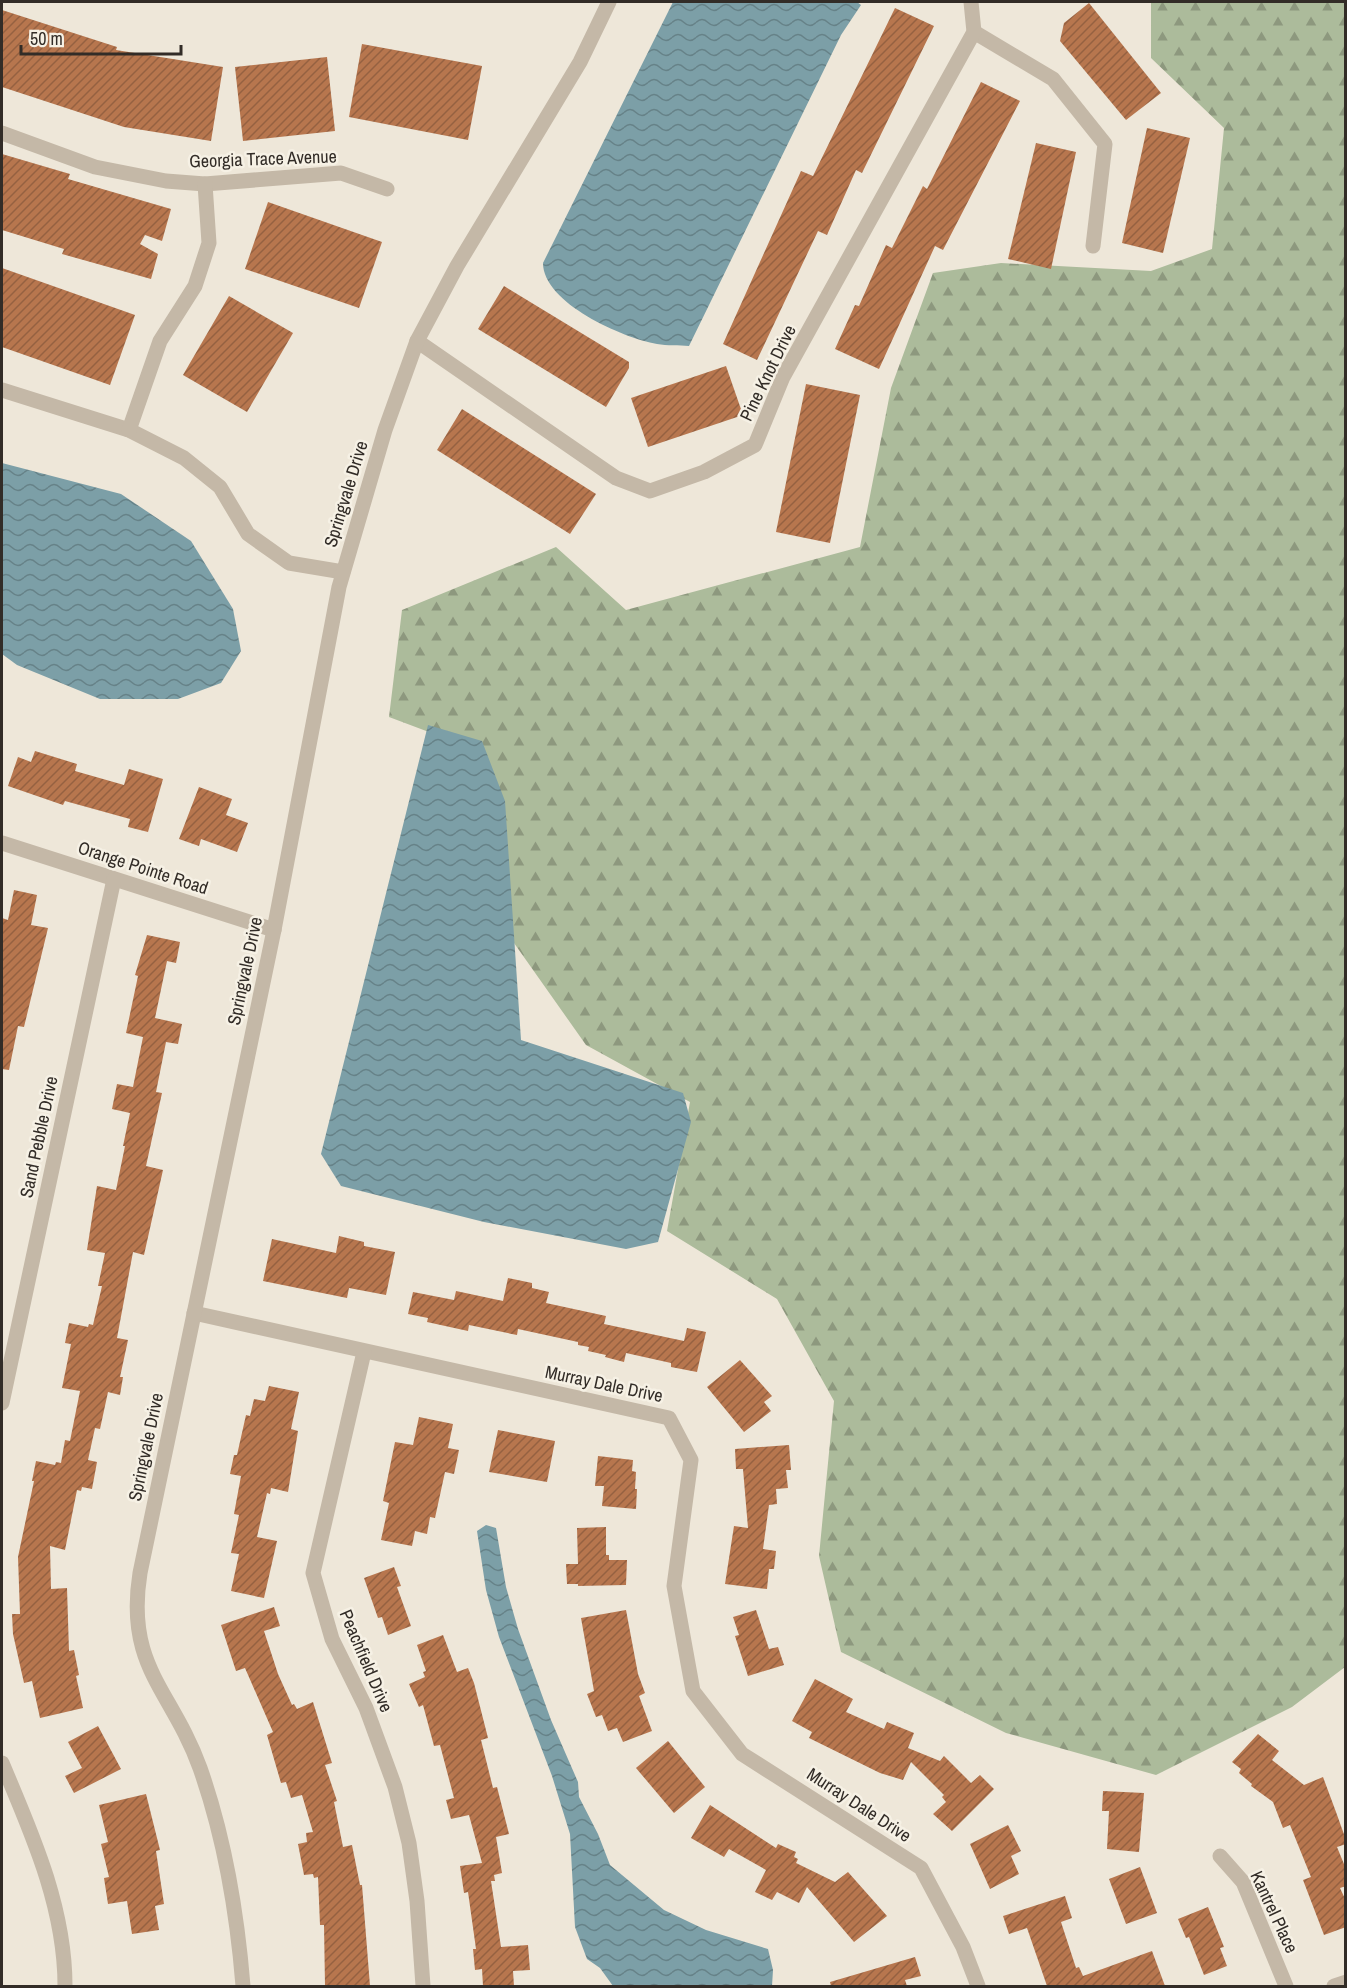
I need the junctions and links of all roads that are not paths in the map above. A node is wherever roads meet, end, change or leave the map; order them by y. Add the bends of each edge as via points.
1 (609, 2) edge
2 (971, 2) edge
3 (974, 32) junction
4 (2, 134) edge
5 (205, 184) junction
6 (387, 189) dead end
7 (1092, 246) dead end
8 (417, 340) junction
9 (2, 390) edge
10 (129, 430) junction
11 (343, 572) junction
12 (2, 843) edge
13 (114, 879) junction
14 (274, 930) junction
15 (194, 1313) junction
16 (363, 1352) junction
17 (2, 1403) edge
18 (2, 1763) edge
19 (1220, 1856) dead end
20 (1346, 1982) edge
21 (64, 1986) edge
22 (243, 1986) edge
23 (423, 1986) edge
24 (978, 1986) edge
25 (1286, 1986) edge
26 (1335, 1986) edge

1 - 8 street, Springvale Drive via 580,62
2 - 3 street
3 - 7 street via 1053,79 1105,144
3 - 8 street, Pine Knot Drive via 783,378 755,445 704,472 650,491 616,477
4 - 5 street, Georgia Trace Avenue via 95,167
5 - 6 street, Georgia Trace Avenue via 341,173
5 - 10 street via 209,243 195,286 160,341
8 - 11 street, Springvale Drive via 385,430
9 - 10 street
10 - 11 street via 184,458 220,487 248,534 289,563
11 - 14 street, Springvale Drive
12 - 13 street, Orange Pointe Road
13 - 14 street, Orange Pointe Road
13 - 17 street, Sand Pebble Drive
14 - 15 street, Springvale Drive
15 - 16 street, Murray Dale Drive
15 - 22 street, Springvale Drive via 140,1573 137,1626 143,1656 199,1767 217,1822 230,1872
16 - 23 street, Peachfield Drive via 313,1573 332,1639 366,1708 395,1787 409,1843
16 - 24 street, Murray Dale Drive via 669,1418 691,1460 674,1586 693,1691 742,1754 921,1868 963,1947
18 - 21 street via 44,1863 65,1962
19 - 25 street, Kantrel Place via 1243,1882
20 - 26 street

